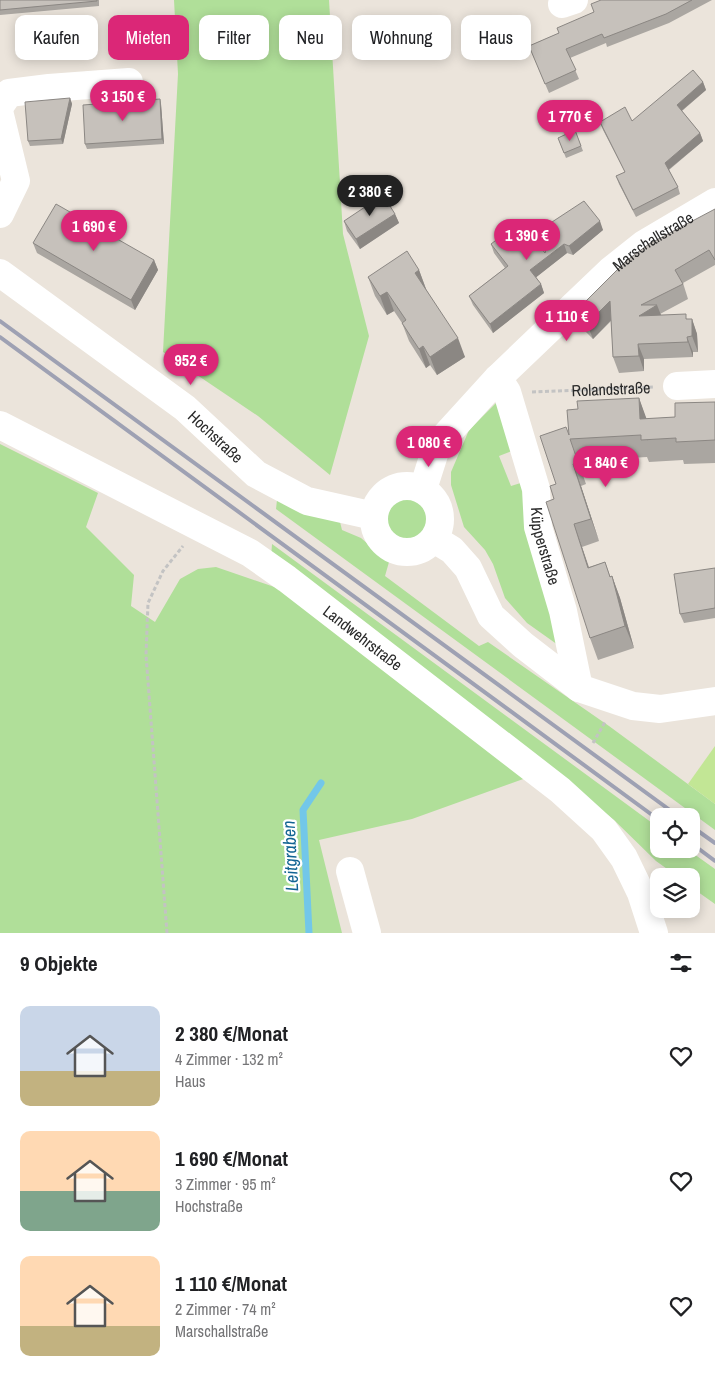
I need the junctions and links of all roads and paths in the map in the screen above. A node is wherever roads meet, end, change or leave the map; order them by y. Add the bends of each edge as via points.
1 (129, 82) dead end
2 (0, 106) edge
3 (0, 115) edge
4 (715, 202) edge
5 (0, 214) edge
6 (0, 273) edge
7 (715, 384) edge
8 (503, 385) junction
9 (676, 386) joint
10 (0, 425) edge
11 (423, 489) junction
12 (374, 516) junction
13 (199, 527) junction
14 (434, 539) junction
15 (579, 688) junction
16 (715, 701) edge
17 (607, 719) dead end
18 (594, 743) dead end
19 (350, 871) dead end
20 (167, 933) edge
21 (367, 933) edge
22 (654, 933) edge

1 - 2 street via 9,94
3 - 5 street via 16,181
4 - 8 street, Marschallstraße via 644,244 610,271
6 - 12 street, Hochstraße via 185,408 256,474 308,501
7 - 9 street
8 - 9 path, Rolandstraße
8 - 11 street, Marschallstraße via 437,445
8 - 15 street, Küpperstraße via 536,489 538,527 563,611
10 - 13 street, Landwehrstraße
11 - 12 street via 397,486 377,503
11 - 14 street via 440,508 441,521
12 - 14 street via 375,529 392,548 404,552 418,550
13 - 20 path via 163,571 148,603 146,655
13 - 22 street, Landwehrstraße via 250,553 287,578 560,790 604,830 624,858 641,893
14 - 15 street via 452,550 468,568 491,616
15 - 16 street via 624,704 660,709
17 - 18 path
19 - 21 street

